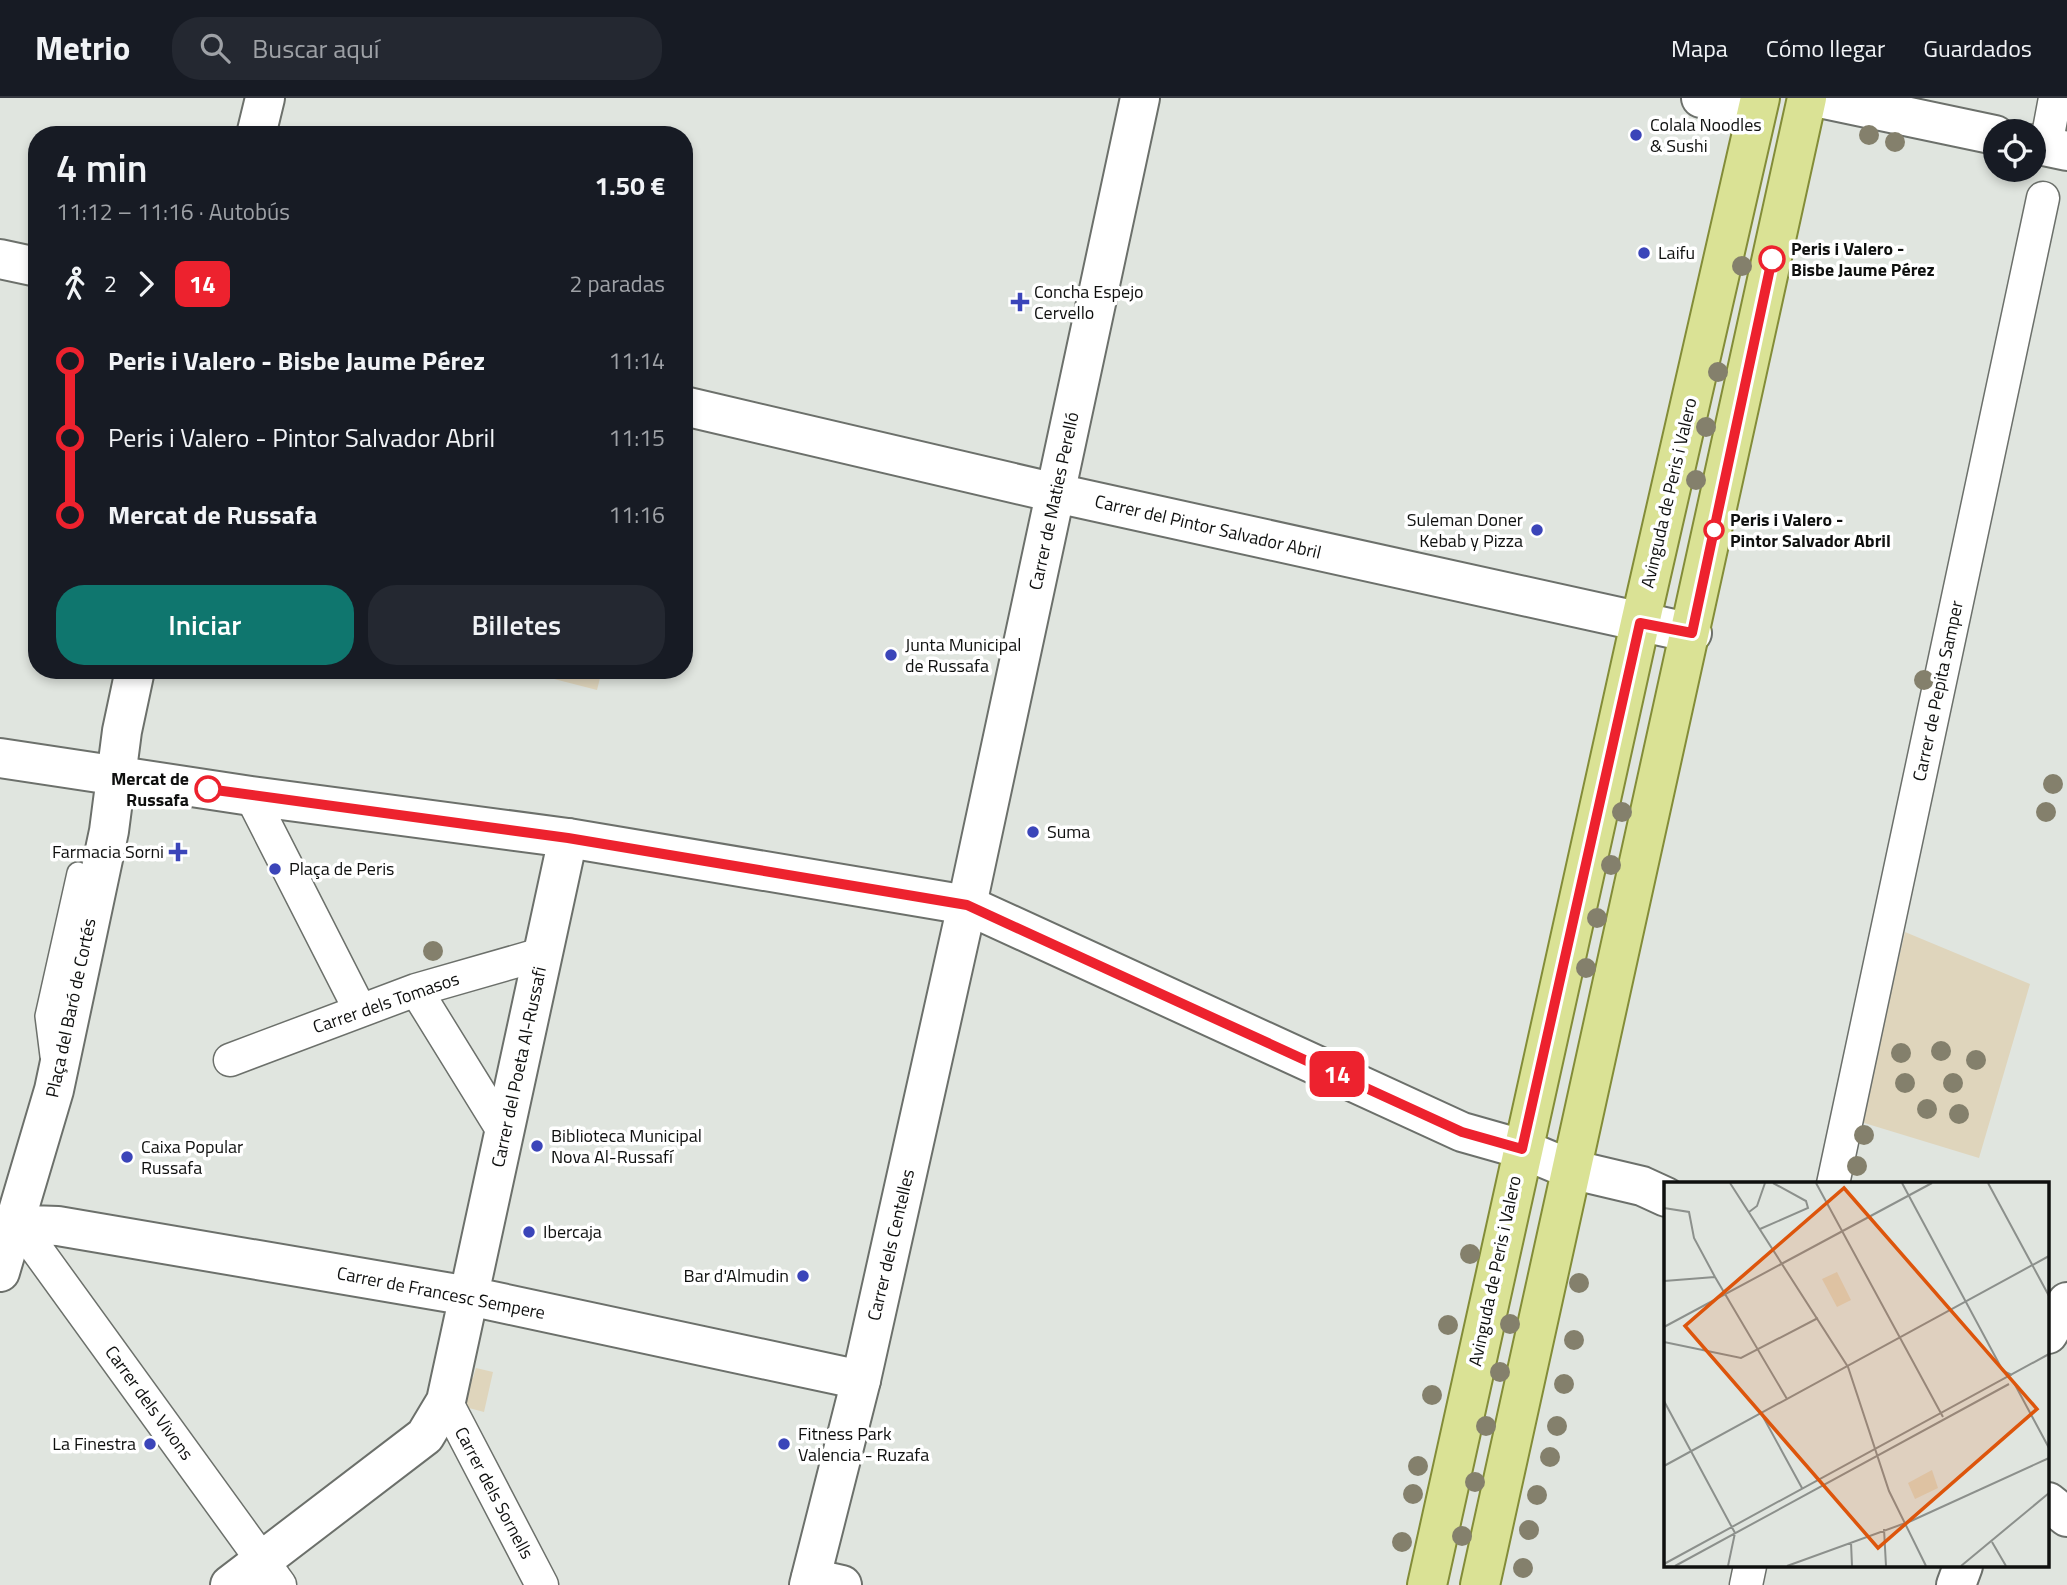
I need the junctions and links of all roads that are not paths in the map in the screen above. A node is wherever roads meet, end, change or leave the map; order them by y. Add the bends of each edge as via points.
1 (265, 98) edge
2 (1140, 98) edge
3 (1702, 98) edge
4 (1738, 98) edge
5 (1760, 98) edge
6 (1807, 98) edge
7 (1819, 98) edge
8 (2055, 98) edge
9 (259, 126) edge
10 (1983, 132) edge
11 (2049, 147) edge
12 (2043, 198) dead end
13 (0, 259) edge
14 (28, 265) edge
15 (693, 408) edge
16 (1056, 493) junction
17 (1640, 623) junction
18 (1692, 633) junction
19 (133, 679) edge
20 (0, 758) edge
21 (115, 774) junction
22 (251, 796) junction
23 (568, 838) junction
24 (78, 873) dead end
25 (967, 905) junction
26 (545, 953) junction
27 (416, 990) junction
28 (360, 1010) junction
29 (230, 1060) dead end
30 (54, 1090) junction
31 (505, 1135) junction
32 (1522, 1149) junction
33 (1570, 1169) junction
34 (1833, 1182) edge
35 (1664, 1196) edge
36 (9, 1223) edge
37 (0, 1272) edge
38 (469, 1296) junction
39 (861, 1380) junction
40 (446, 1401) junction
41 (2050, 1504) edge
42 (2067, 1517) edge
43 (1963, 1568) edge
44 (272, 1572) edge
45 (821, 1583) edge
46 (230, 1585) edge
47 (542, 1585) edge
48 (1427, 1585) edge
49 (1480, 1585) edge
50 (1956, 1585) edge

1 - 9 street
2 - 16 street, Carrer de Maties Perelló
3 - 4 street via 1724,102
5 - 17 main road, Avinguda de Peris i Valero
6 - 18 main road
7 - 10 street
8 - 11 street
12 - 34 street, Carrer de Pepita Samper
13 - 14 street
15 - 16 street, Carrer del Pintor Salvador Abril
16 - 17 street, Carrer del Pintor Salvador Abril
16 - 25 street, Carrer de Maties Perelló
17 - 18 street, Carrer del Pintor Salvador Abril
17 - 32 main road, Avinguda de Peris i Valero
18 - 33 main road
19 - 21 street, Plaça del Baró de Cortés
20 - 21 street
21 - 22 street
21 - 30 street, Plaça del Baró de Cortés via 109,831
22 - 23 street
22 - 28 street
23 - 25 street
23 - 26 street, Carrer del Poeta Al-Russafi
24 - 30 lane via 46,1016
25 - 32 street via 1462,1132
25 - 39 street, Carrer dels Centelles
26 - 27 street, Carrer dels Tomasos
26 - 31 street, Carrer del Poeta Al-Russafi
27 - 28 street, Carrer dels Tomasos
27 - 31 street
28 - 29 street, Carrer dels Tomasos
30 - 36 street, Plaça del Baró de Cortés
31 - 38 street, Carrer del Poeta Al-Russafi
32 - 33 street
32 - 48 main road, Avinguda de Peris i Valero
33 - 35 street via 1642,1186
33 - 49 main road
36 - 37 street, Plaça del Baró de Cortés
36 - 38 street, Carrer de Francesc Sempere via 58,1226
36 - 44 street, Carrer dels Vivons
38 - 39 street, Carrer de Francesc Sempere
38 - 40 street, Carrer del Poeta Al-Russafi
39 - 45 street, Carrer dels Centelles
40 - 44 street, Carrer del Poeta Al-Russafi via 425,1436
40 - 47 street, Carrer dels Sornells
41 - 42 street
43 - 50 street
44 - 46 street, Carrer del Poeta Al-Russafi

